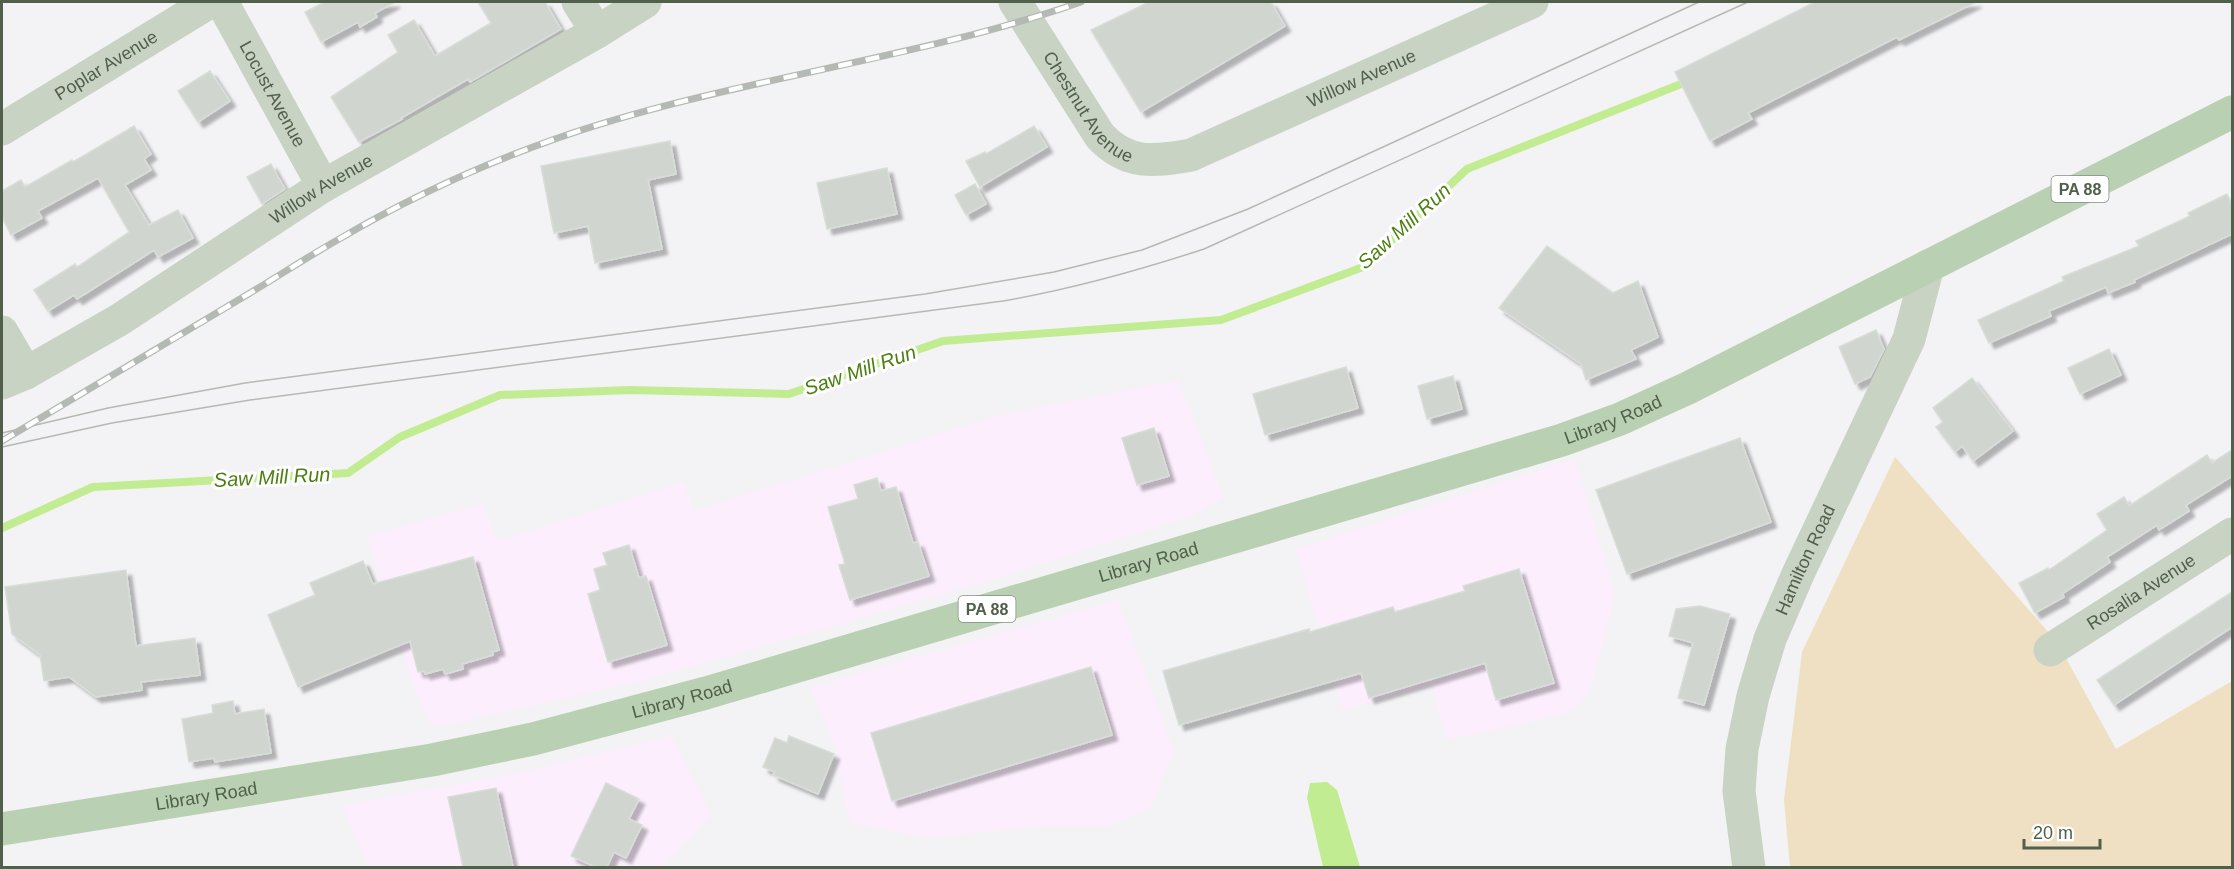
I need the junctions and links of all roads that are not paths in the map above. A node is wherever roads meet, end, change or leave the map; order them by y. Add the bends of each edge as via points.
1 (210, 2) edge
2 (222, 2) edge
3 (578, 2) edge
4 (645, 2) edge
5 (1015, 2) edge
6 (1532, 2) edge
7 (597, 32) junction
8 (2232, 112) edge
9 (2, 129) edge
10 (1191, 155) joint
11 (322, 186) junction
12 (1928, 266) junction
13 (2, 332) edge
14 (14, 378) edge
15 (2232, 534) edge
16 (2050, 650) dead end
17 (2, 829) edge
18 (1749, 867) edge

1 - 9 street, Poplar Avenue
2 - 11 street, Locust Avenue
3 - 7 street
4 - 7 street, Willow Avenue
5 - 10 street, Chestnut Avenue via 1111,148 1130,158 1160,161
6 - 10 street, Willow Avenue
7 - 11 street, Willow Avenue
8 - 12 main road, Library Road / PA 88
11 - 14 street, Willow Avenue via 119,320
12 - 17 main road, Library Road / PA 88 via 1688,388 1562,440 706,693 533,739 432,760
12 - 18 street, Hamilton Road via 1909,339 1798,574 1770,639 1753,696 1739,791
13 - 14 street
15 - 16 street, Rosalia Avenue

